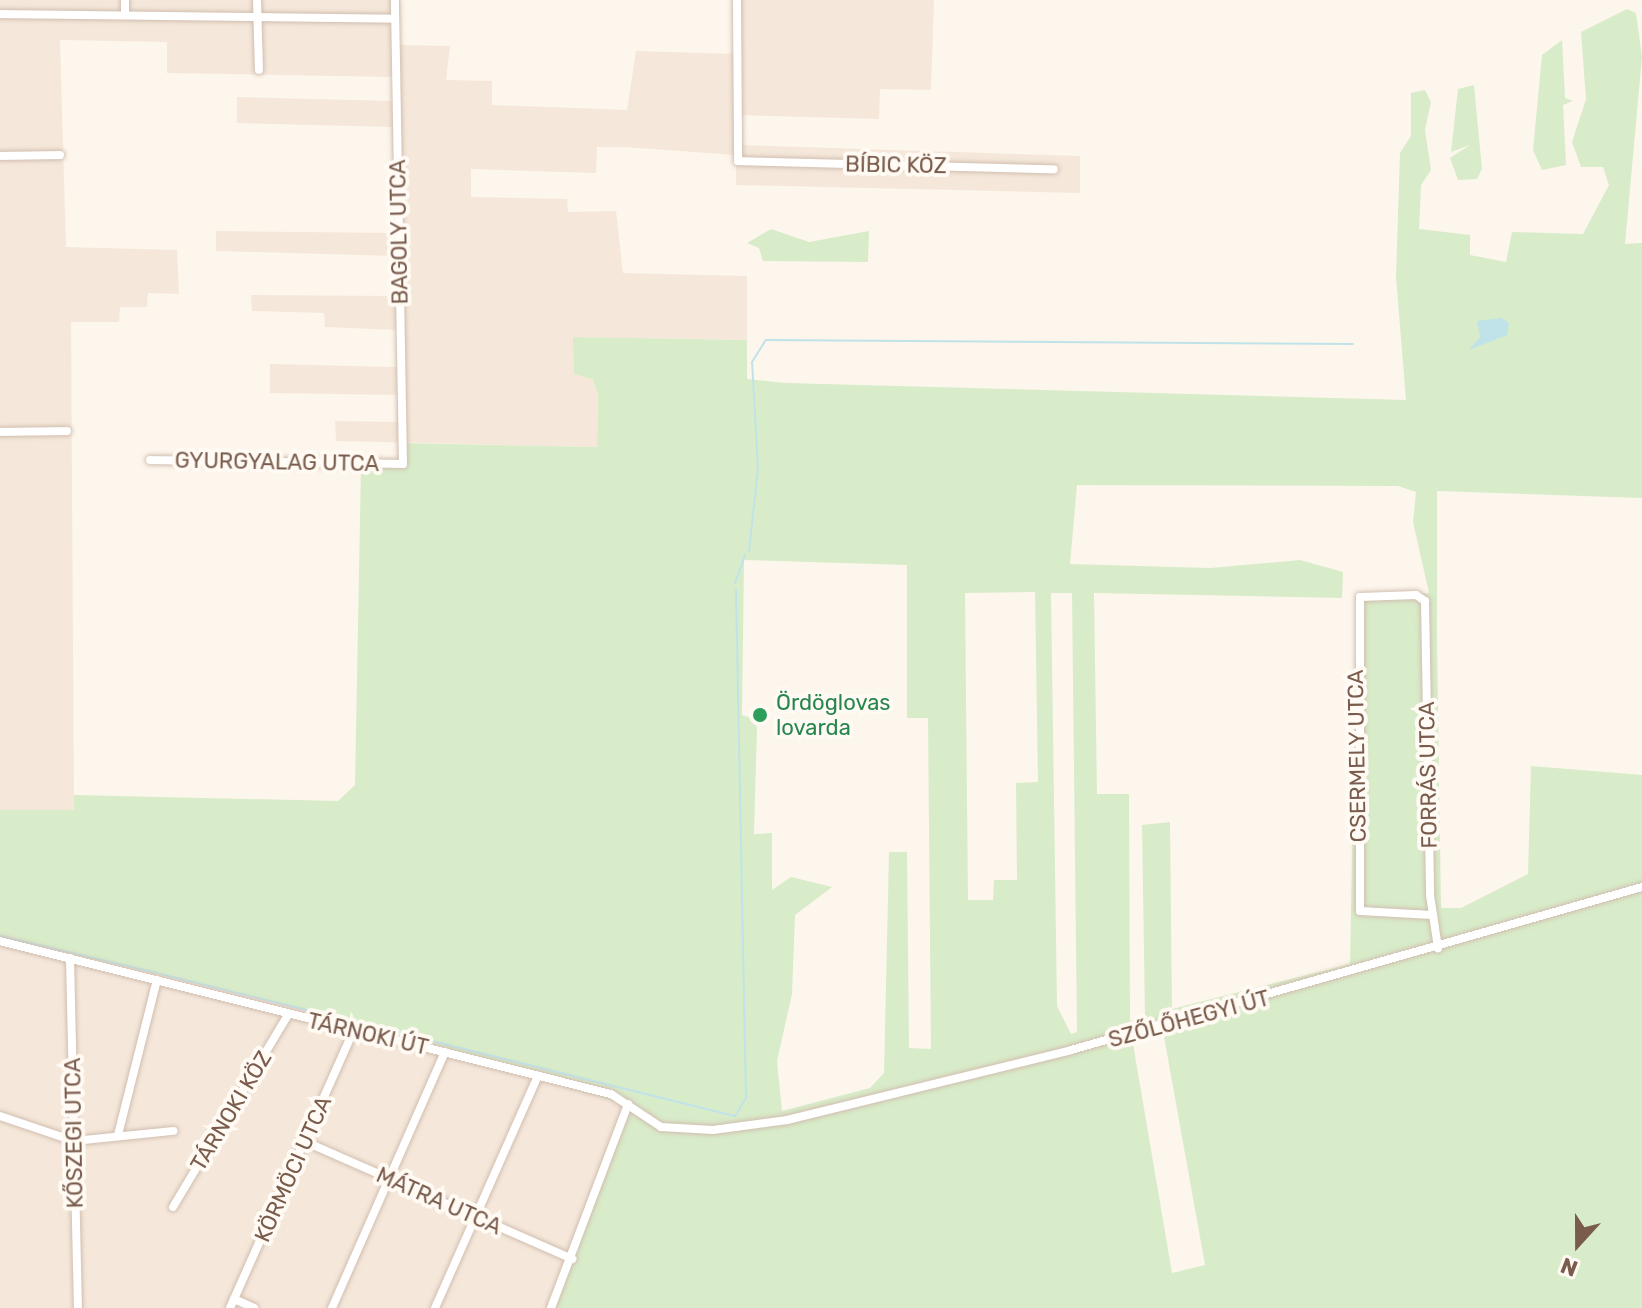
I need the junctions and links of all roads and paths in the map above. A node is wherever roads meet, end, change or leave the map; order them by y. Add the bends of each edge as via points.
1 (125, 0) edge
2 (257, 0) edge
3 (395, 0) edge
4 (737, 0) edge
5 (0, 14) edge
6 (125, 14) junction
7 (258, 15) junction
8 (395, 19) junction
9 (259, 70) dead end
10 (60, 155) dead end
11 (0, 156) edge
12 (1054, 169) dead end
13 (67, 431) dead end
14 (0, 432) edge
15 (150, 460) dead end
16 (403, 464) joint
17 (1425, 601) joint
18 (1642, 887) edge
19 (1432, 915) junction
20 (0, 941) edge
21 (1438, 948) junction
22 (70, 958) junction
23 (157, 980) junction
24 (288, 1015) junction
25 (354, 1029) junction
26 (445, 1052) junction
27 (538, 1076) junction
28 (628, 1104) junction
29 (0, 1116) edge
30 (730, 1129) joint
31 (173, 1131) dead end
32 (118, 1135) junction
33 (74, 1141) junction
34 (306, 1142) junction
35 (390, 1180) junction
36 (173, 1207) dead end
37 (477, 1218) junction
38 (572, 1259) junction
39 (232, 1303) edge
40 (78, 1308) edge
41 (254, 1308) edge
42 (332, 1308) edge
43 (435, 1308) edge
44 (551, 1308) edge

1 - 6 street
2 - 7 street
3 - 8 street, BAGOLY UTCA
4 - 12 street, BÍBIC KÖZ via 738,161
5 - 6 street
6 - 7 street
7 - 8 street
7 - 9 street
8 - 16 street, BAGOLY UTCA
10 - 11 street
13 - 14 street
15 - 16 street, GYURGYALAG UTCA
17 - 19 street, FORRÁS UTCA
17 - 19 street, CSERMELY UTCA via 1411,594 1355,600 1359,906 1363,914
18 - 21 street, SZŐLŐHEGYI ÚT
19 - 21 street, FORRÁS UTCA
20 - 22 street, TÁRNOKI ÚT
21 - 30 street, SZŐLŐHEGYI ÚT via 1071,1050
22 - 23 street, TÁRNOKI ÚT
22 - 33 street, KŐSZEGI UTCA
23 - 24 street, TÁRNOKI ÚT
23 - 32 street
24 - 25 street, TÁRNOKI ÚT
24 - 36 street, TÁRNOKI KÖZ
25 - 26 street, TÁRNOKI ÚT
25 - 34 street, KÖRMÖCI UTCA
26 - 27 street, TÁRNOKI ÚT
26 - 35 street
27 - 28 street, TÁRNOKI ÚT
27 - 37 street
28 - 30 street, TÁRNOKI ÚT via 661,1127
28 - 38 street
29 - 33 street
31 - 32 street
32 - 33 street
33 - 40 street, KŐSZEGI UTCA
34 - 35 street, MÁTRA UTCA
34 - 39 street, KÖRMÖCI UTCA
35 - 37 street, MÁTRA UTCA
35 - 42 street
37 - 38 street, MÁTRA UTCA
37 - 43 street
38 - 44 street
39 - 41 street

